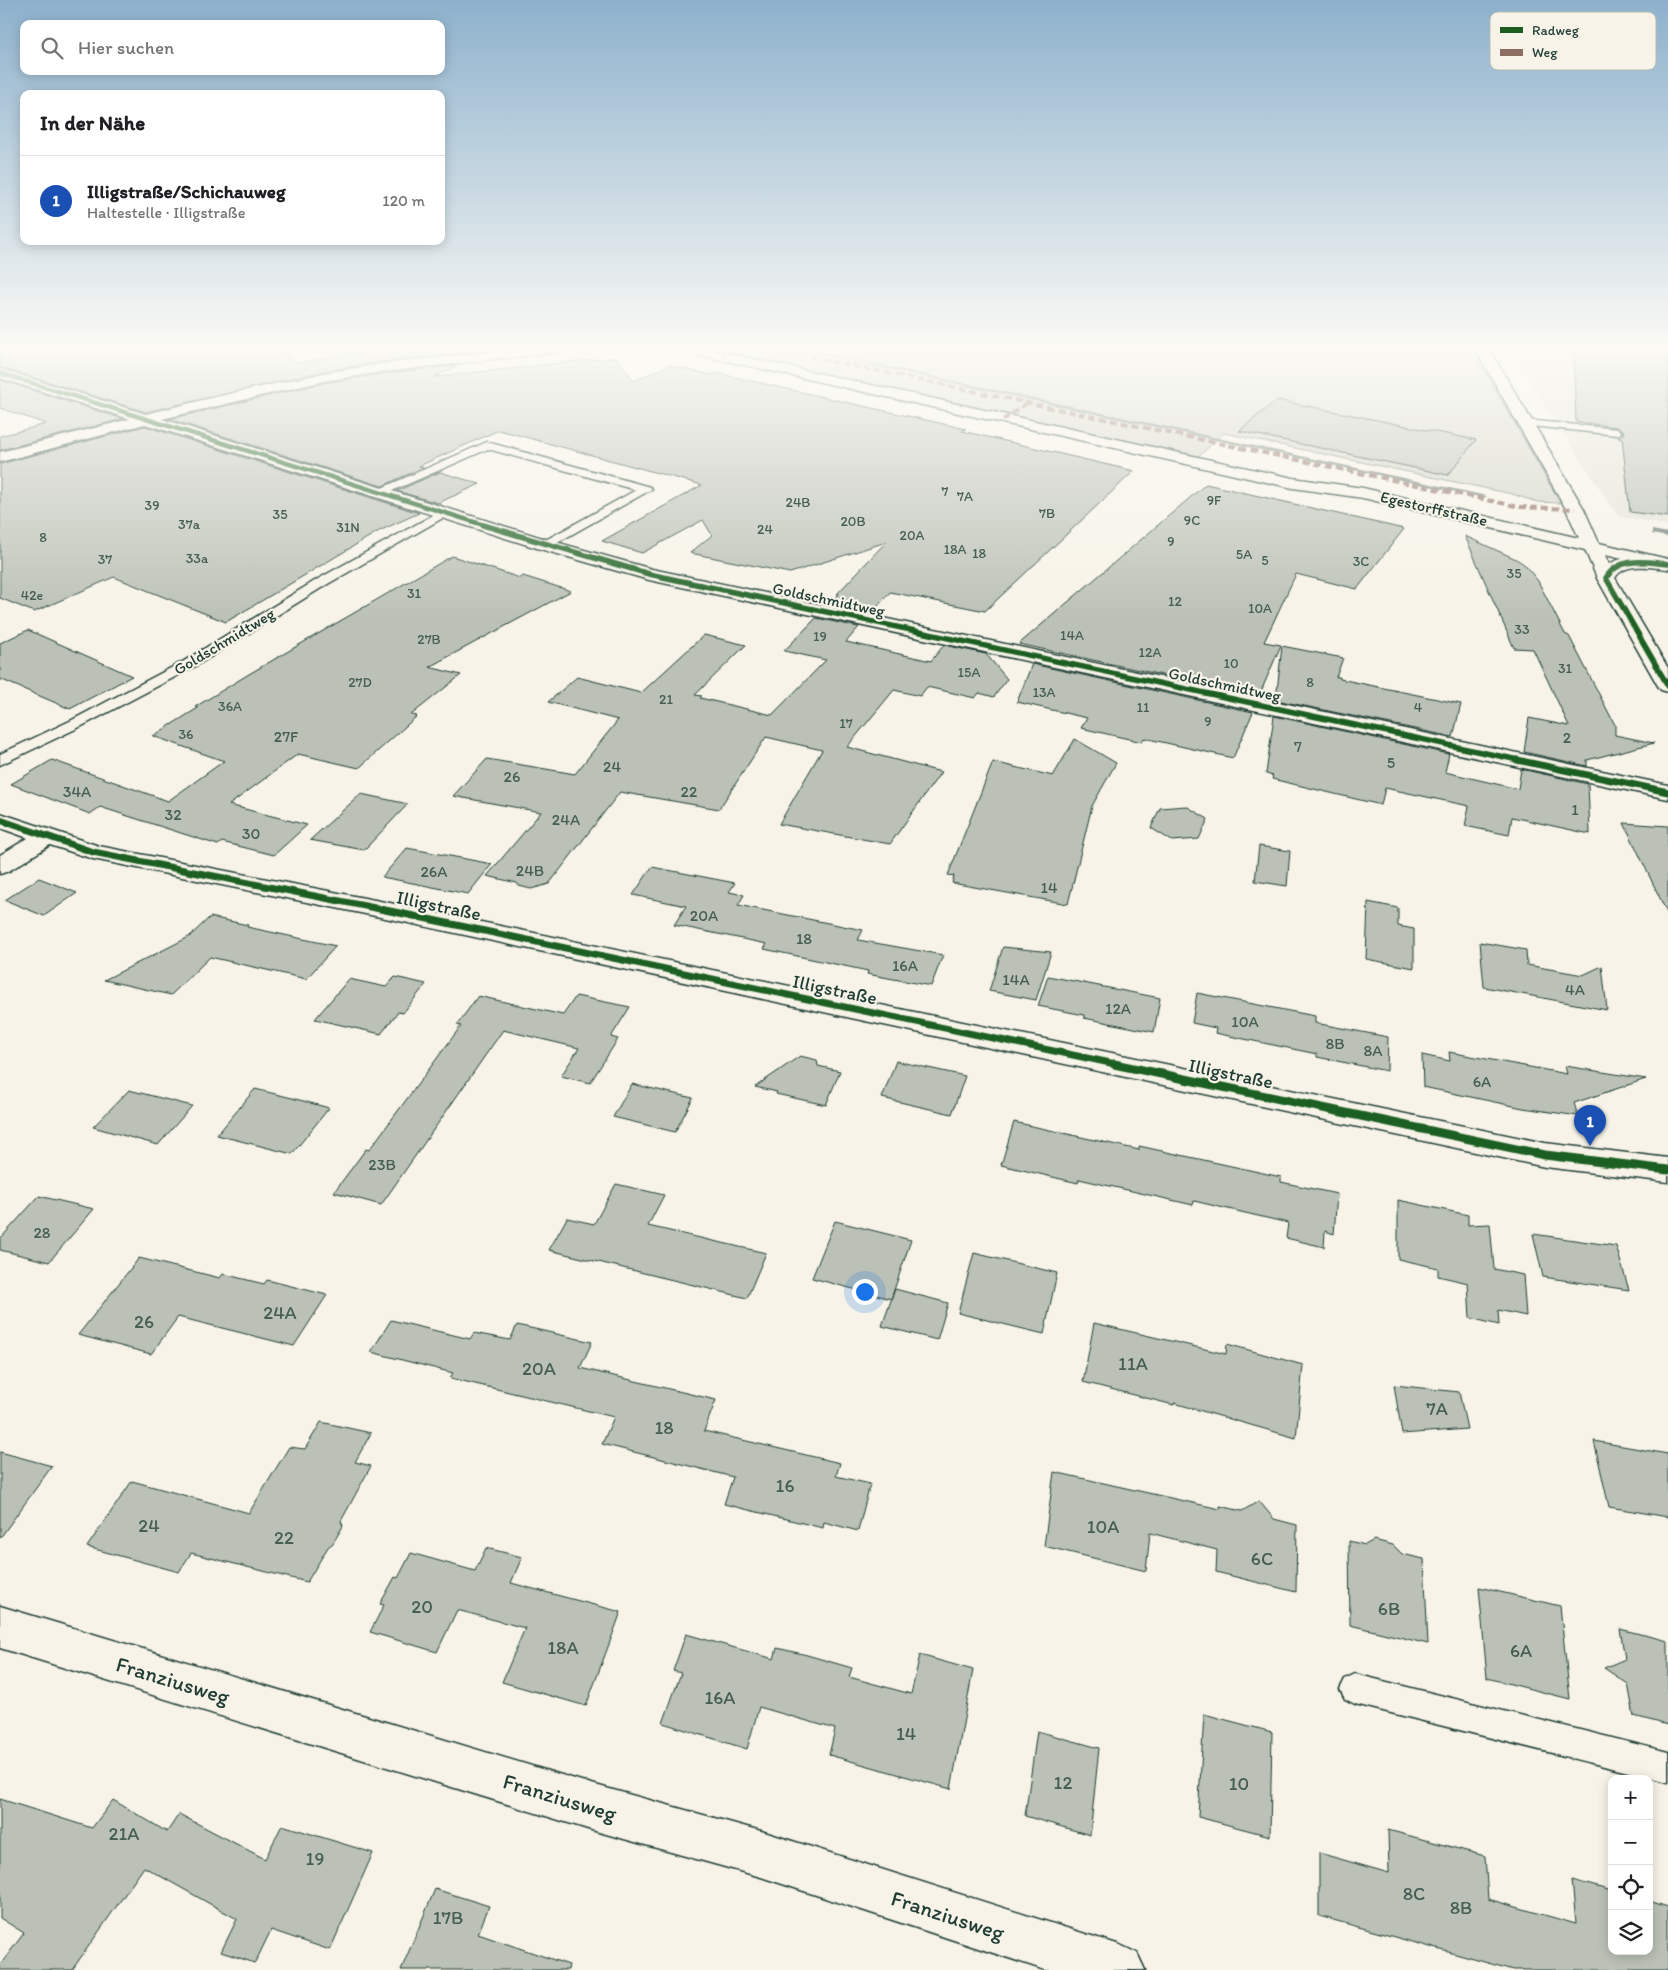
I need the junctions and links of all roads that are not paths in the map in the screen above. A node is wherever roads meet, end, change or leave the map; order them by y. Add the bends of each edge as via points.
1 (79, 437) edge
2 (206, 437) edge
3 (1083, 437) edge
4 (1534, 437) edge
5 (0, 457) edge
6 (381, 492) junction
7 (444, 513) junction
8 (546, 545) junction
9 (1592, 545) junction
10 (1667, 564) edge
11 (1606, 578) junction
12 (1668, 686) edge
13 (0, 760) edge
14 (1668, 792) edge
15 (0, 820) edge
16 (46, 837) junction
17 (0, 866) edge
18 (1668, 1170) edge
19 (0, 1627) edge
20 (1355, 1688) dead end
21 (1668, 1767) edge
22 (1120, 1970) edge

1 - 5 street
2 - 6 street, Goldschmidtweg
3 - 9 street, Egestorffstraße via 1293,483 1363,493
4 - 9 street
6 - 7 street, Goldschmidtweg
6 - 8 lane via 487,446 646,490
7 - 8 street, Goldschmidtweg
7 - 13 lane, Goldschmidtweg via 322,582 189,664
8 - 14 street, Goldschmidtweg via 658,576
9 - 10 street, Egestorffstraße
9 - 11 street
10 - 11 street via 1636,562 1614,567
11 - 12 street
15 - 16 street, Illigstraße
16 - 17 street
16 - 18 street, Illigstraße via 92,852 531,941 1540,1154
19 - 22 street, Franziusweg via 588,1806 761,1854
20 - 21 lane

